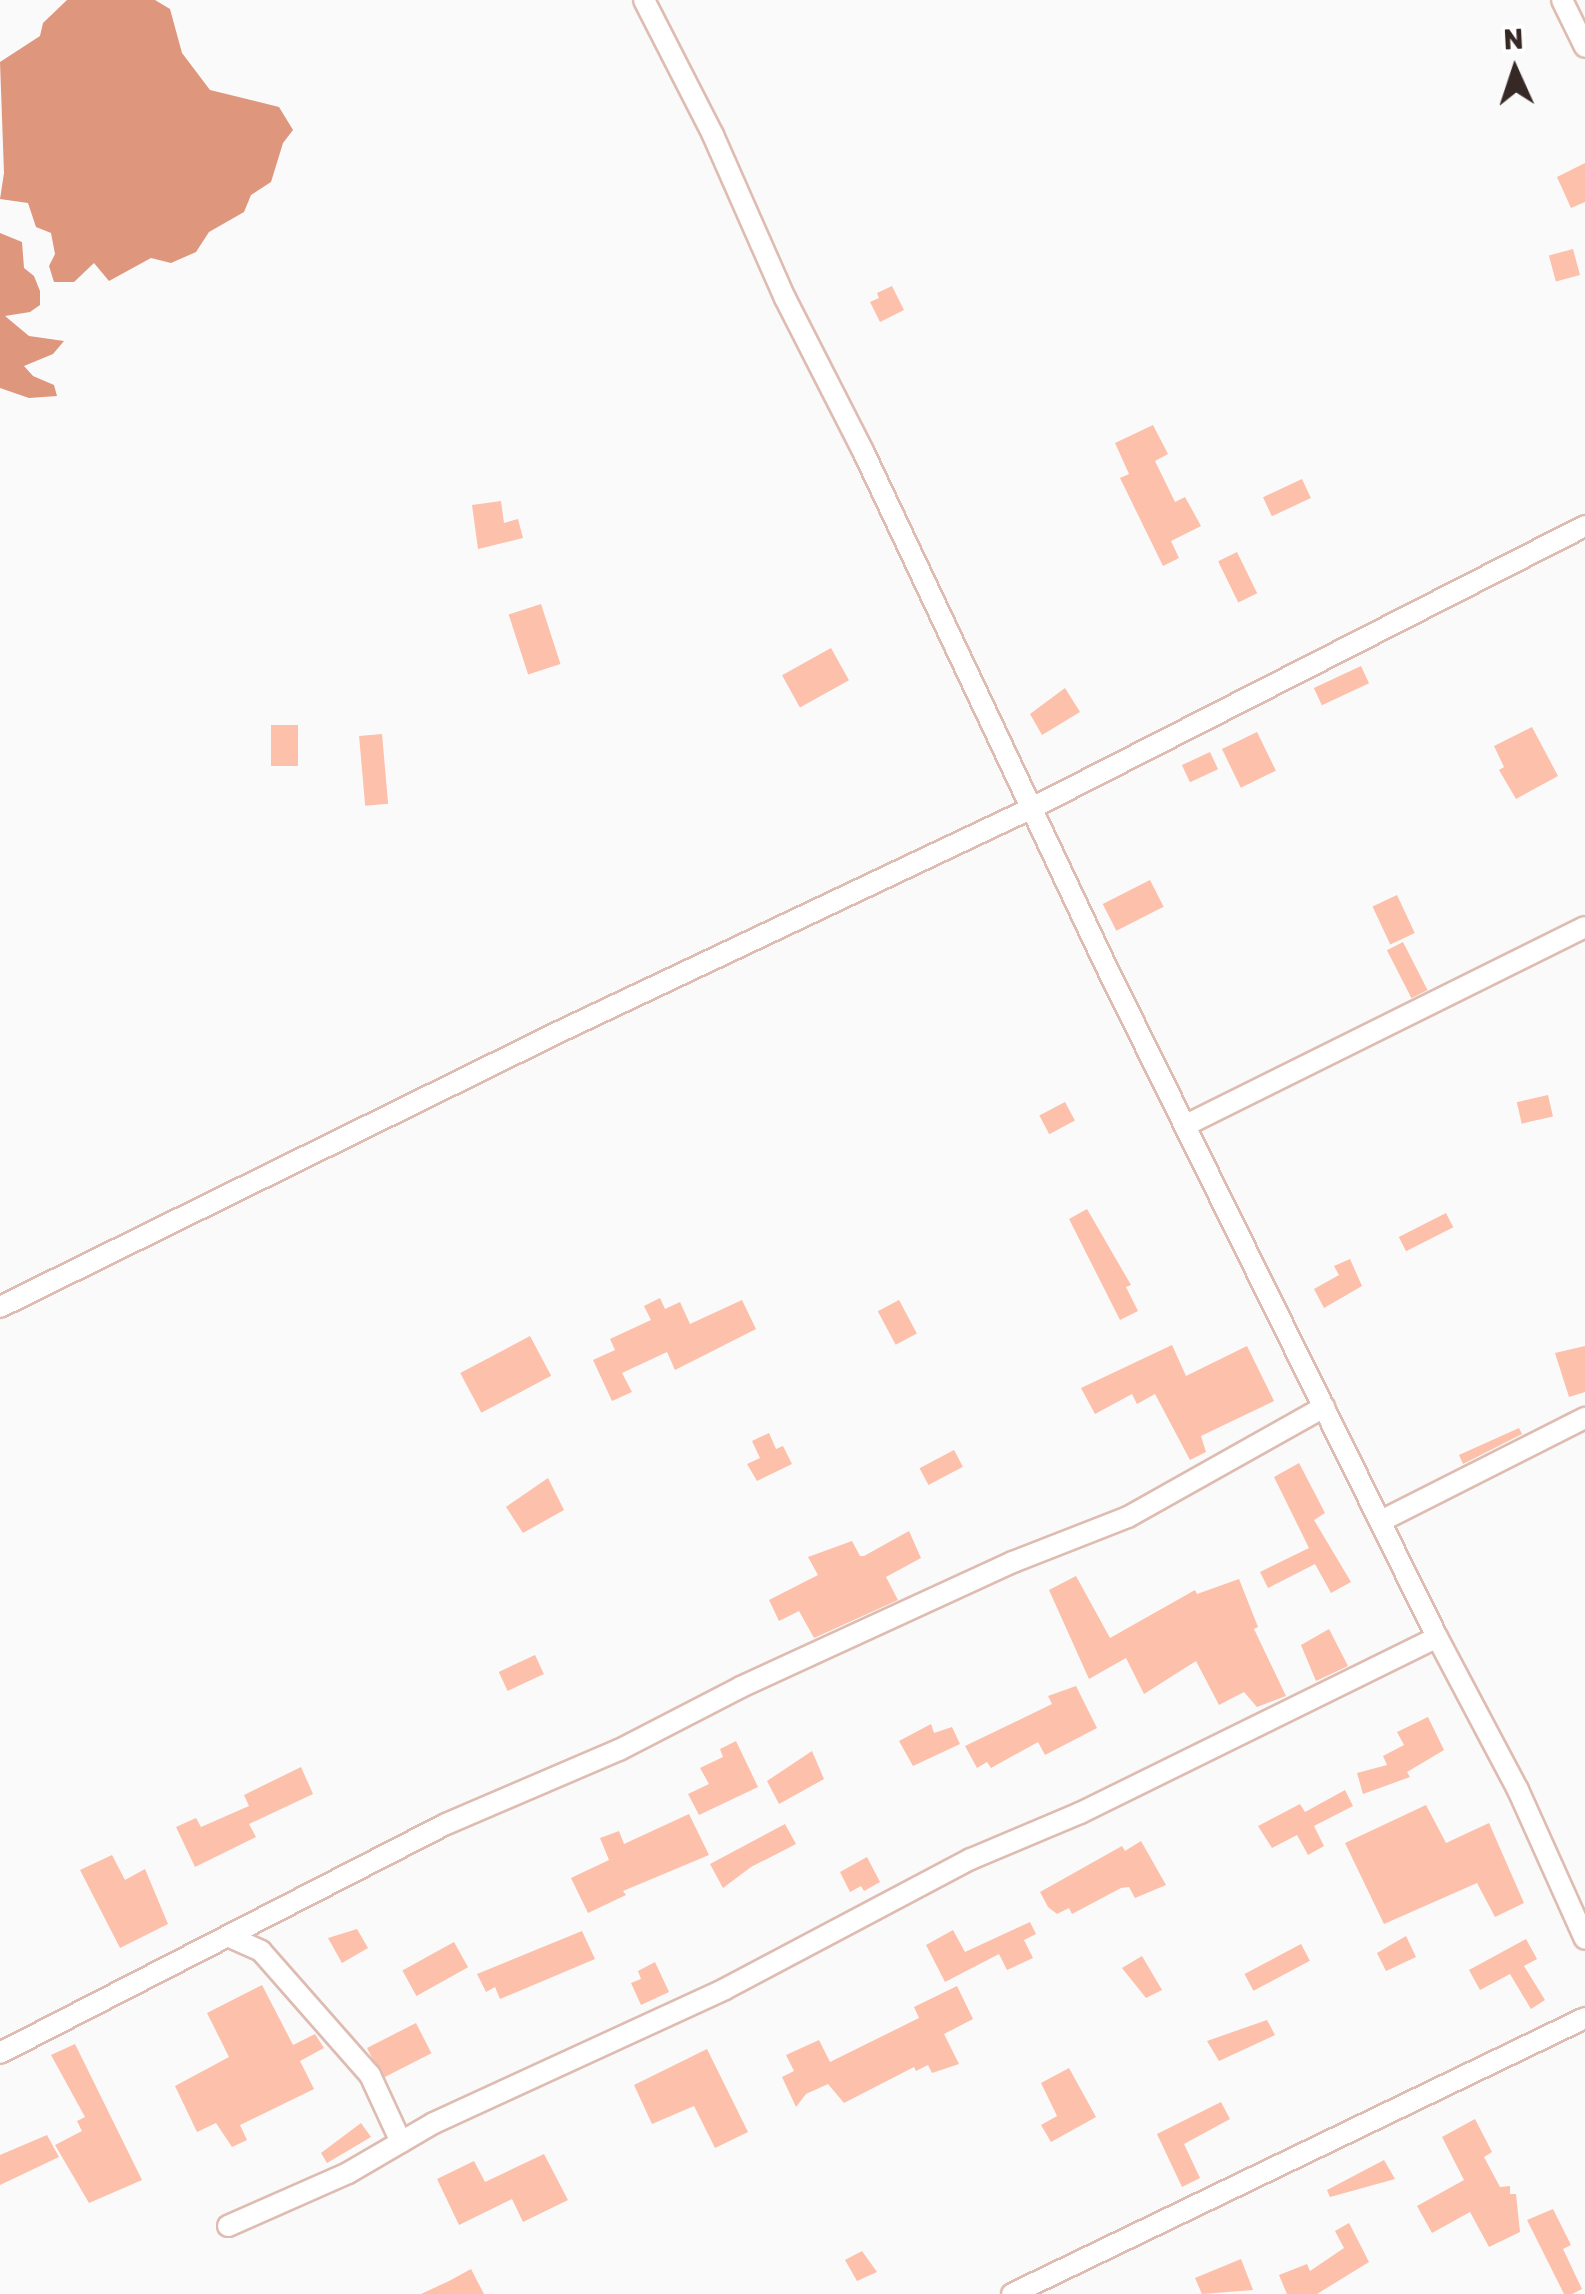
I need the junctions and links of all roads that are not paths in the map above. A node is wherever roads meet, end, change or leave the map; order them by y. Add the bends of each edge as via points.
1 (644, 0) edge
2 (1562, 0) edge
3 (1585, 47) edge
4 (1585, 526) edge
5 (1030, 809) junction
6 (1585, 927) edge
7 (1186, 1125) junction
8 (0, 1307) edge
9 (1324, 1407) junction
10 (1585, 1418) edge
11 (1380, 1521) junction
12 (1437, 1637) junction
13 (230, 1937) junction
14 (1585, 1939) edge
15 (1585, 2018) edge
16 (0, 2053) edge
17 (402, 2142) junction
18 (228, 2226) dead end
19 (1012, 2294) edge

1 - 5 street
2 - 3 street
4 - 5 street
5 - 7 street
5 - 8 street
6 - 7 street
7 - 9 street
9 - 11 street
9 - 13 street via 1128,1517 1058,1542 619,1750 446,1824
10 - 11 street
11 - 12 street
12 - 14 street via 1518,1790
12 - 17 street via 1080,1813 970,1859 725,1988
13 - 16 street
13 - 17 street via 261,1951 370,2075
15 - 19 street
17 - 18 street

